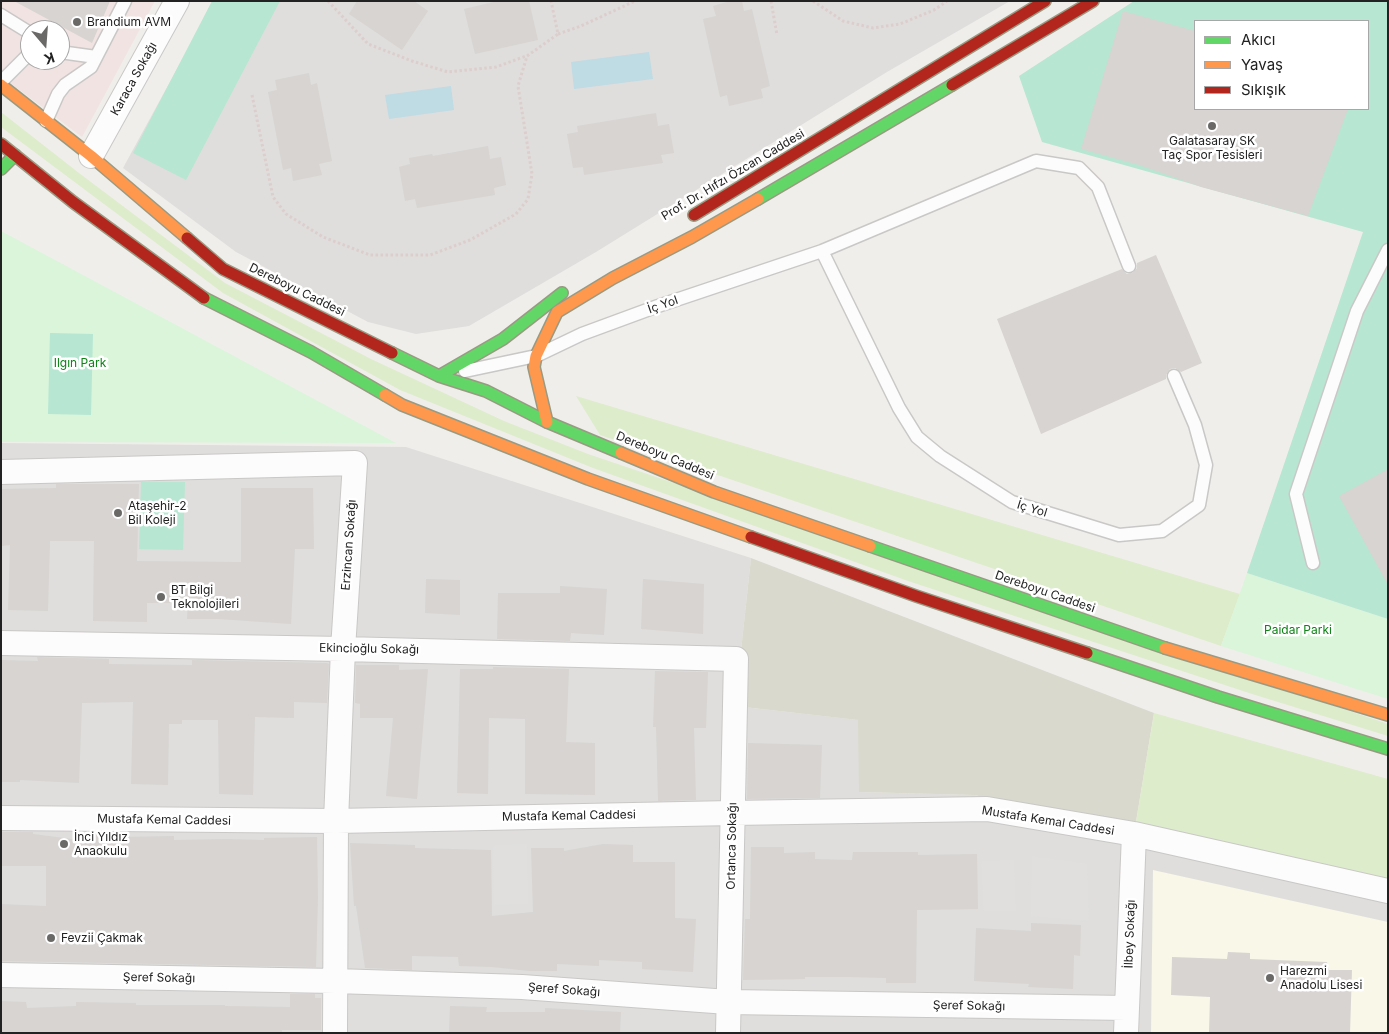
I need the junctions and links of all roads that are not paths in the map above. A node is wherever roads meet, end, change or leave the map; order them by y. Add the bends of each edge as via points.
1 (126, 1) edge
2 (177, 1) edge
3 (1045, 1) edge
4 (1093, 1) edge
5 (1, 15) edge
6 (20, 27) edge
7 (70, 53) edge
8 (96, 57) junction
9 (20, 64) edge
10 (1, 84) edge
11 (46, 121) junction
12 (1, 144) edge
13 (15, 155) junction
14 (91, 156) junction
15 (1, 170) edge
16 (682, 222) dead end
17 (1388, 250) edge
18 (822, 251) junction
19 (1129, 266) dead end
20 (572, 287) dead end
21 (536, 356) junction
22 (439, 376) junction
23 (1174, 376) dead end
24 (547, 422) junction
25 (1, 472) edge
26 (1314, 563) dead end
27 (1, 643) edge
28 (343, 649) junction
29 (736, 659) joint
30 (1388, 714) edge
31 (1388, 749) edge
32 (732, 813) junction
33 (1, 818) edge
34 (336, 821) junction
35 (1134, 834) junction
36 (1388, 891) edge
37 (1, 975) edge
38 (335, 981) junction
39 (728, 1002) junction
40 (1127, 1008) junction
41 (335, 1033) edge
42 (728, 1033) edge
43 (1126, 1033) edge

1 - 8 lane
2 - 14 street, Karaca Sokağı
3 - 16 main road, Prof. Dr. Hıfzı Özcan Caddesi
4 - 21 main road via 824,161 556,312
5 - 6 lane
7 - 8 lane
8 - 11 lane via 91,67 58,94
9 - 10 lane
10 - 11 main road, Dereboyu Caddesi
11 - 14 main road, Dereboyu Caddesi
12 - 13 main road
13 - 15 main road
13 - 31 main road via 203,298 311,352 402,406 588,479 916,596 1218,697
14 - 22 main road, Dereboyu Caddesi via 223,269
17 - 26 lane via 1357,311 1296,494
18 - 19 lane, İç Yol via 1036,161 1079,168 1098,187
18 - 21 lane, İç Yol via 649,309 582,334
18 - 23 lane, İç Yol via 899,408 917,437 940,456 1012,502 1118,535 1162,531 1199,505 1206,465 1195,425
20 - 22 main road via 503,339
21 - 22 lane, İç Yol
21 - 24 main road via 534,367
22 - 24 main road, Dereboyu Caddesi via 486,391
24 - 30 main road, Dereboyu Caddesi via 714,492 1138,638
25 - 28 street, Erzincan Sokağı via 355,463
27 - 28 street, Ekincioğlu Sokağı
28 - 29 street, Ekincioğlu Sokağı
28 - 34 street, Erzincan Sokağı
29 - 32 street, Ortanca Sokağı
32 - 34 street, Mustafa Kemal Caddesi
32 - 35 street, Mustafa Kemal Caddesi via 987,810
32 - 39 street, Ortanca Sokağı
33 - 34 street, Mustafa Kemal Caddesi
34 - 38 street, Erzincan Sokağı
35 - 36 street, Mustafa Kemal Caddesi
35 - 40 street, İlbey Sokağı
37 - 38 street, Şeref Sokağı
38 - 39 street, Şeref Sokağı via 522,987
38 - 41 street, Erzincan Sokağı
39 - 40 street, Şeref Sokağı
39 - 42 street, Ortanca Sokağı
40 - 43 street, İlbey Sokağı

